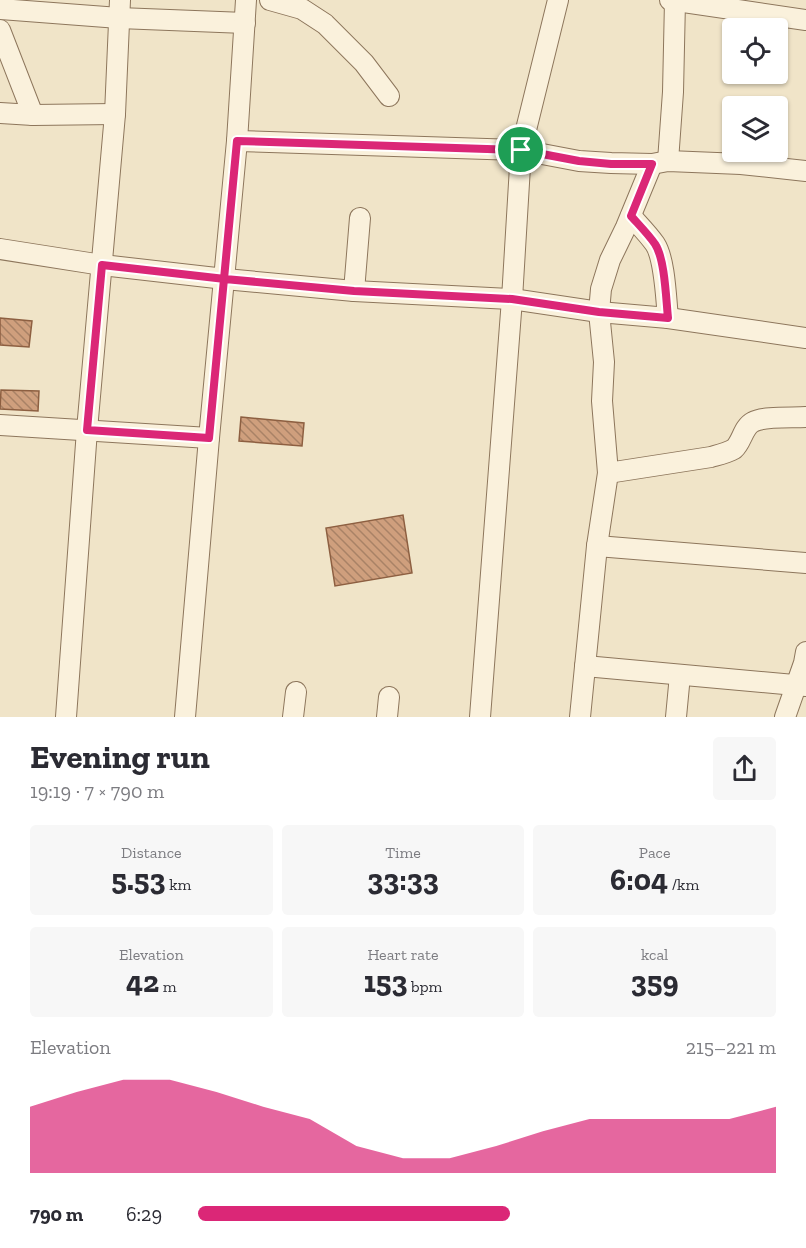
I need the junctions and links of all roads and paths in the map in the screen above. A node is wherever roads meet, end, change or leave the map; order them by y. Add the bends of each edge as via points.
1 (246, 0) edge
2 (270, 0) edge
3 (558, 0) edge
4 (670, 0) edge
5 (685, 1) edge
6 (0, 9) edge
7 (120, 9) edge
8 (806, 20) edge
9 (245, 23) junction
10 (0, 30) edge
11 (389, 96) dead end
12 (0, 113) edge
13 (33, 114) junction
14 (115, 114) junction
15 (237, 141) junction
16 (521, 150) junction
17 (660, 162) junction
18 (806, 171) edge
19 (631, 216) junction
20 (360, 218) dead end
21 (0, 249) edge
22 (102, 265) junction
23 (225, 279) junction
24 (354, 291) junction
25 (512, 299) junction
26 (599, 312) junction
27 (668, 318) junction
28 (806, 338) edge
29 (806, 417) edge
30 (0, 424) edge
31 (87, 430) junction
32 (209, 438) junction
33 (608, 473) junction
34 (597, 546) junction
35 (806, 562) edge
36 (806, 652) edge
37 (585, 666) junction
38 (680, 675) junction
39 (801, 686) edge
40 (296, 692) dead end
41 (389, 697) dead end
42 (66, 717) edge
43 (185, 717) edge
44 (293, 717) edge
45 (387, 717) edge
46 (480, 717) edge
47 (580, 717) edge
48 (676, 717) edge
49 (785, 717) edge

1 - 9 street
2 - 11 street via 302,9 325,24 364,63
3 - 16 street
4 - 5 street
5 - 8 street
5 - 17 street
6 - 7 street
7 - 9 street
7 - 14 street
9 - 15 street
10 - 13 street
12 - 13 street
13 - 14 street
14 - 22 street
15 - 16 street
15 - 23 street
16 - 17 street via 611,164
16 - 25 street
17 - 18 street
17 - 19 street
19 - 26 street via 610,260
19 - 27 street via 659,252
20 - 24 street
21 - 22 street
22 - 23 street
22 - 31 street
23 - 24 street
23 - 32 street
24 - 25 street
25 - 26 street
25 - 46 street
26 - 27 street
26 - 33 street
27 - 28 street
29 - 33 street via 754,421 736,448 724,453
30 - 31 street
31 - 32 street
31 - 42 street
32 - 43 street
33 - 34 street
34 - 35 street
34 - 37 street
36 - 39 street
37 - 38 street
37 - 47 street
38 - 39 street
38 - 48 street
39 - 49 street
40 - 44 street
41 - 45 street

